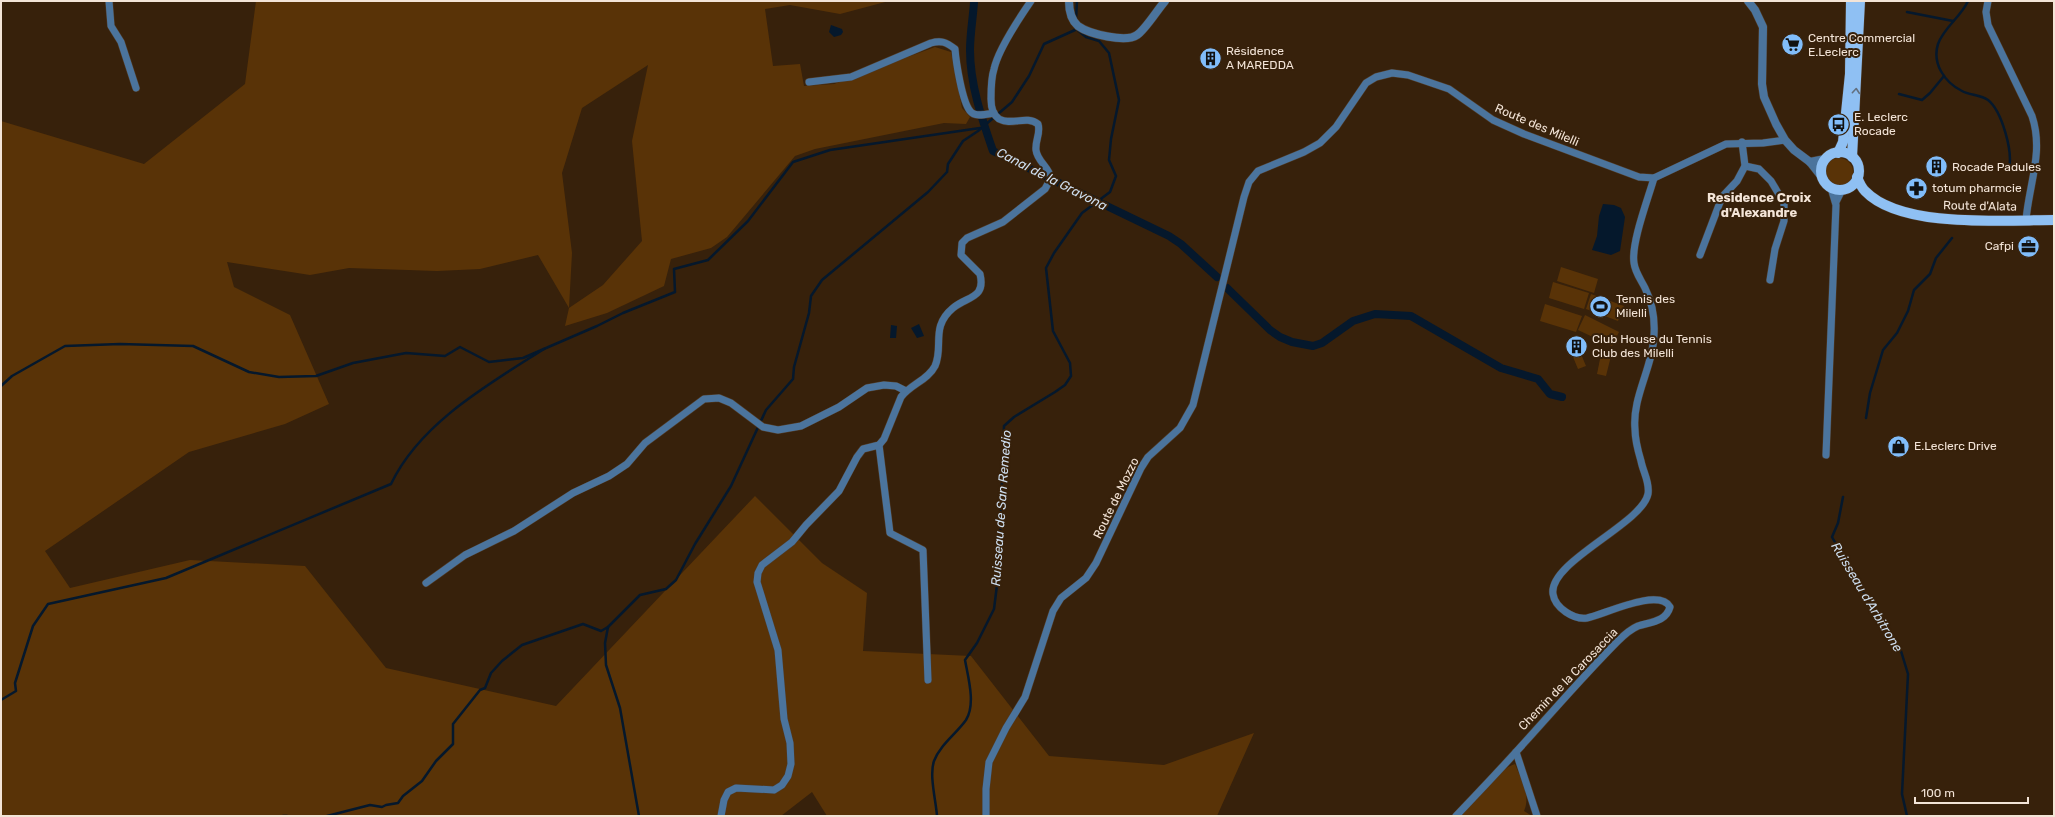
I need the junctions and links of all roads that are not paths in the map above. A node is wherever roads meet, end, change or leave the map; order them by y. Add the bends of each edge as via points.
1 (109, 1) edge
2 (1031, 1) edge
3 (1069, 1) edge
4 (1164, 1) edge
5 (1748, 1) edge
6 (1851, 1) edge
7 (1860, 1) edge
8 (1988, 1) edge
9 (810, 82) dead end
10 (136, 88) dead end
11 (996, 116) junction
12 (1786, 140) junction
13 (1742, 142) junction
14 (1838, 153) junction
15 (1852, 158) junction
16 (1825, 159) junction
17 (1810, 162) junction
18 (1745, 166) junction
19 (1821, 176) junction
20 (1857, 177) junction
21 (1654, 178) junction
22 (1249, 182) joint
23 (1831, 188) junction
24 (1846, 188) junction
25 (1864, 190) junction
26 (1836, 202) junction
27 (2026, 220) junction
28 (2054, 220) edge
29 (1700, 255) dead end
30 (1770, 280) dead end
31 (906, 391) junction
32 (879, 445) junction
33 (1826, 455) dead end
34 (426, 583) dead end
35 (928, 680) dead end
36 (1516, 752) junction
37 (721, 816) edge
38 (986, 816) edge
39 (1456, 816) edge
40 (1537, 816) edge

1 - 10 street via 111,26 121,42
2 - 11 street via 994,68 991,90
3 - 4 street via 1072,19 1077,25 1107,36 1125,38 1137,35
5 - 12 street via 1763,27 1764,97
6 - 14 main road via 1850,74 1843,142
15 -> 7 main road
8 - 27 street via 1988,25 2037,130 2038,149
9 - 11 street via 851,77 940,41 955,49 962,88 970,111 976,115
11 - 31 street via 1010,122 1028,120 1038,124 1040,129 1036,148 1051,178 1045,189 1003,222 967,238 962,243 960,255 980,274 980,289 976,295 952,309 937,333 938,357 934,366 928,376
12 - 13 street
12 - 17 street
13 - 18 street
13 - 21 street via 1718,146
14 - 15 main road
14 - 16 main road
15 - 20 main road via 1858,167
16 - 17 street
16 - 19 main road
17 - 19 street
18 - 29 street via 1737,181 1722,197
18 - 30 street via 1759,169 1772,181 1784,203 1784,222 1775,249
19 - 23 main road
20 - 24 main road
20 - 25 main road, Route d'Alata
21 - 22 street, Route des Milelli via 1639,177 1524,134 1493,120 1449,89 1408,75 1392,73 1376,76 1366,83 1336,127 1320,143 1258,171
21 - 36 street, Chemin de la Carosaccia via 1634,250 1637,273 1652,305 1654,332 1653,352 1634,417 1648,493 1644,503 1632,515 1563,572 1554,585 1553,594 1559,607 1569,614 1586,619 1618,607 1642,602 1660,600 1670,607 1666,616 1636,627 1620,639 1538,725
22 - 38 street, Route de Mozzo via 1193,404 1180,428 1148,457 1141,468 1096,563 1086,578 1061,598 1053,611 1025,697 989,762
23 - 24 main road
23 - 26 street
24 - 25 main road, Route d'Alata
24 - 26 street
25 - 27 main road, Route d'Alata via 1884,204 1931,218
26 - 33 street
27 - 28 main road, Route d'Alata
31 - 32 street
31 - 34 street via 896,386 884,385 867,388 839,407 801,426 778,430 763,427 725,400 712,397 704,399 645,443 627,464 609,476 573,493 514,531 465,555
32 - 35 street via 890,533 923,550
32 - 37 street via 863,449 839,491 792,542 762,565 758,573 757,582 778,650 791,764 788,776 774,790 736,788 728,792
36 - 39 street, Chemin de la Carosaccia
36 - 40 street

